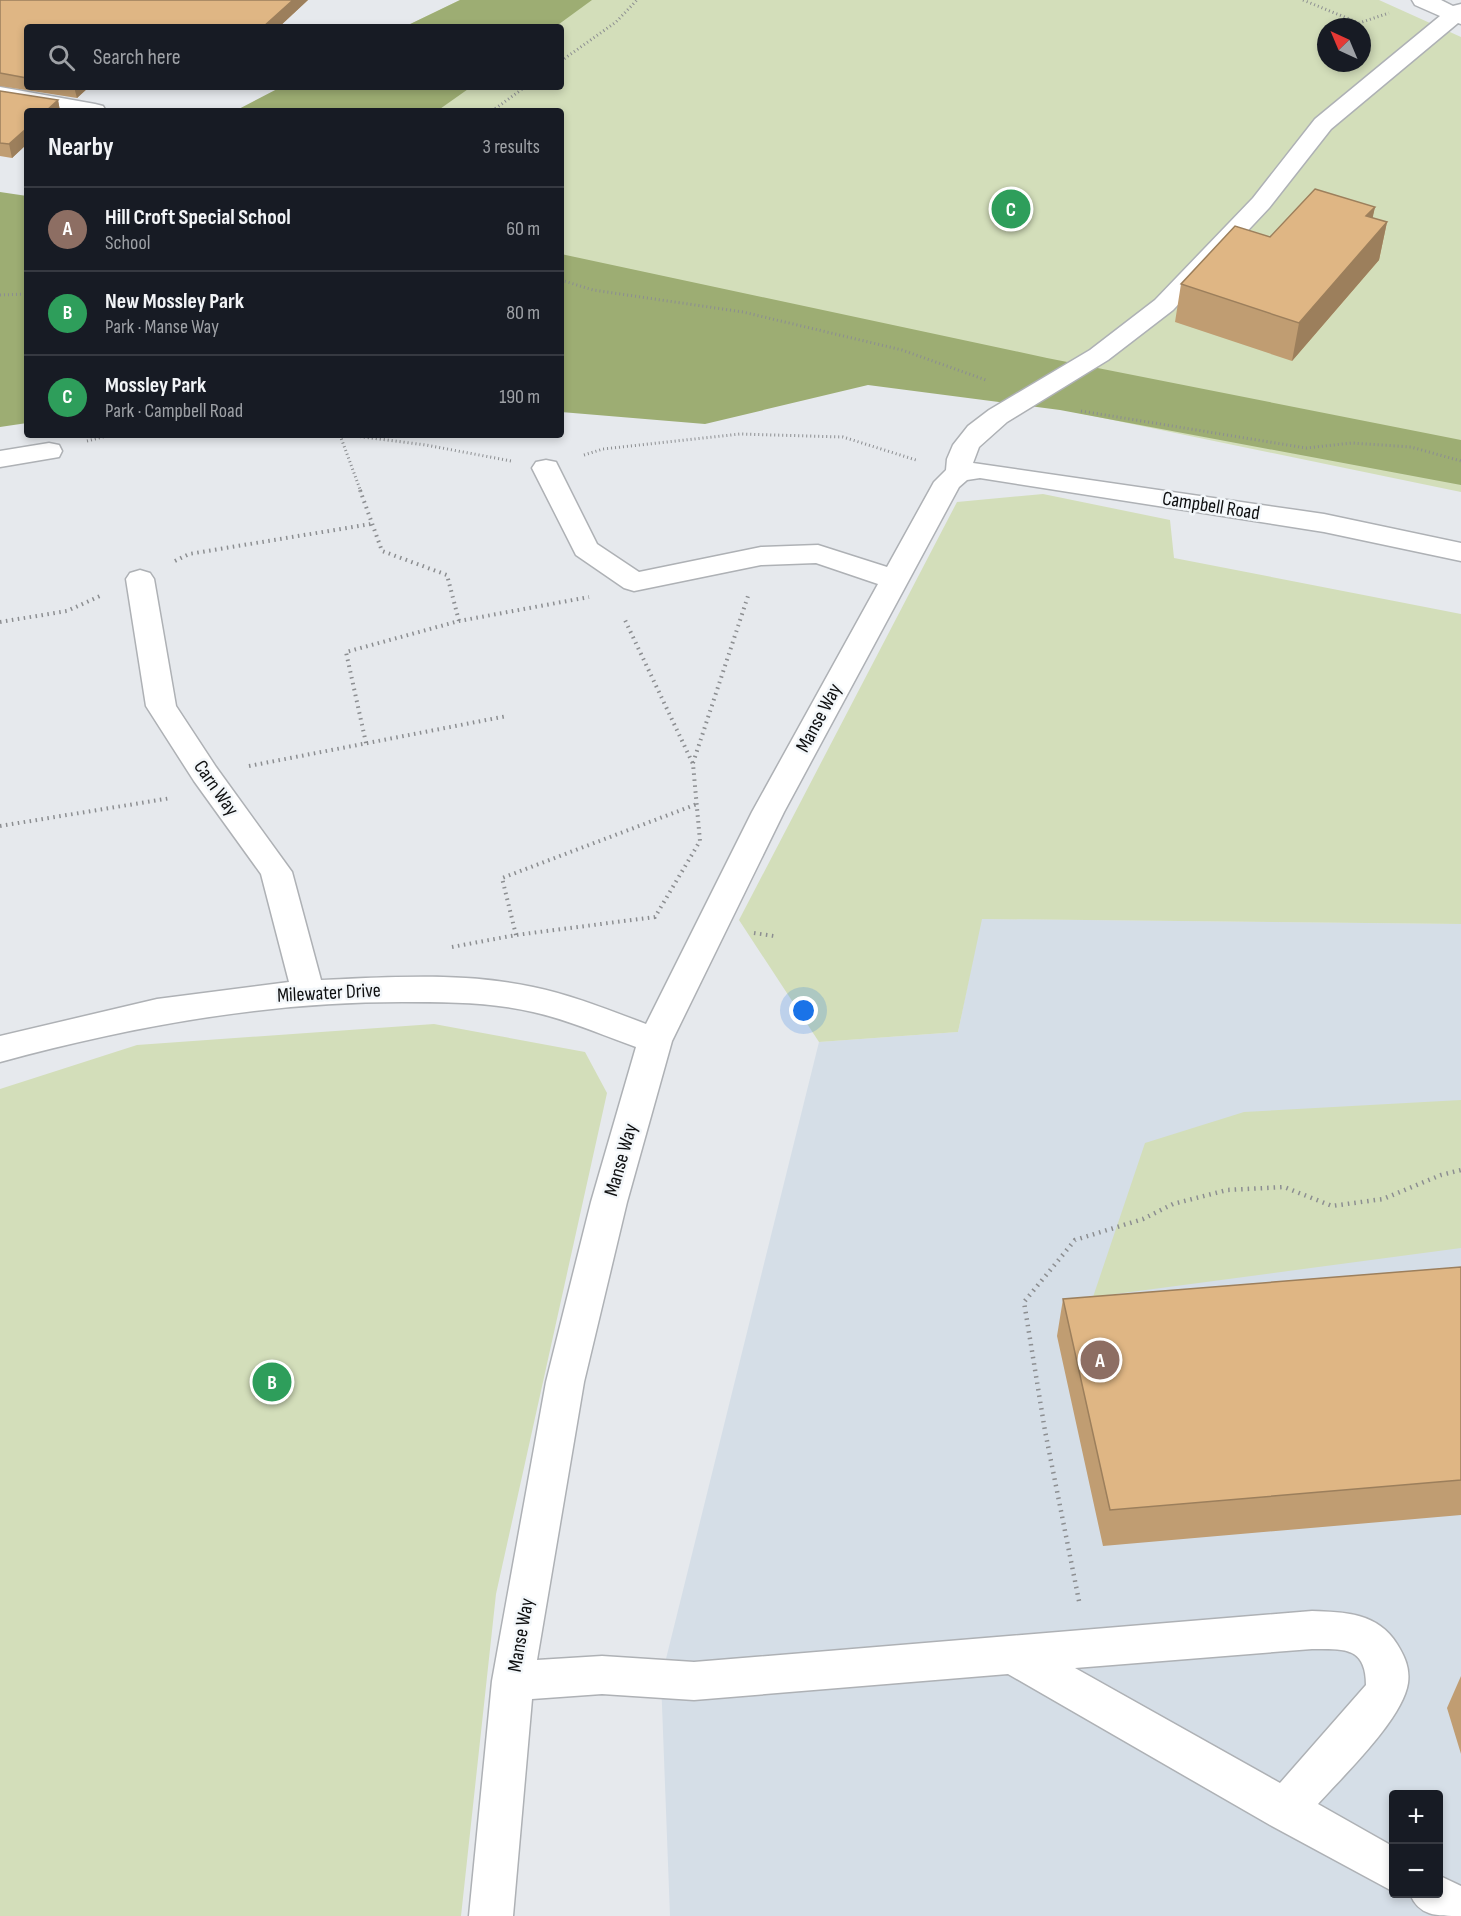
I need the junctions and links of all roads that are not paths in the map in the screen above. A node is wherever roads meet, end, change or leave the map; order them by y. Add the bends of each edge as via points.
1 (1424, 0) edge
2 (1459, 14) edge
3 (0, 94) edge
4 (78, 108) edge
5 (48, 451) dead end
6 (0, 459) edge
7 (546, 468) road end
8 (959, 473) junction
9 (1461, 552) edge
10 (140, 579) road end
11 (893, 579) junction
12 (308, 992) junction
13 (656, 1041) junction
14 (0, 1049) edge
15 (1013, 1655) junction
16 (513, 1681) junction
17 (1285, 1809) junction
18 (1389, 1868) edge
19 (1441, 1898) edge
20 (1461, 1910) edge
21 (491, 1916) edge

1 - 2 street
2 - 8 street via 1323,124 1261,203 1164,305 1099,355 977,432 966,445
3 - 4 street
5 - 6 street
7 - 11 street via 586,549 623,587 761,556 818,554
8 - 9 street, Campbell Road via 980,470 1324,523
8 - 11 street, Manse Way via 948,482
10 - 12 street, Carn Way via 161,706 276,872
11 - 13 street, Manse Way via 768,812
12 - 13 street, Milewater Drive via 464,991 535,1000
12 - 14 street, Milewater Drive via 187,1006
13 - 16 street, Manse Way via 609,1202 565,1382
15 - 16 street via 694,1682 602,1675
15 - 17 street
15 - 17 street via 1312,1630 1352,1631 1375,1645 1387,1665 1387,1685 1378,1705
16 - 21 street, Manse Way
17 - 18 street
19 - 20 street

